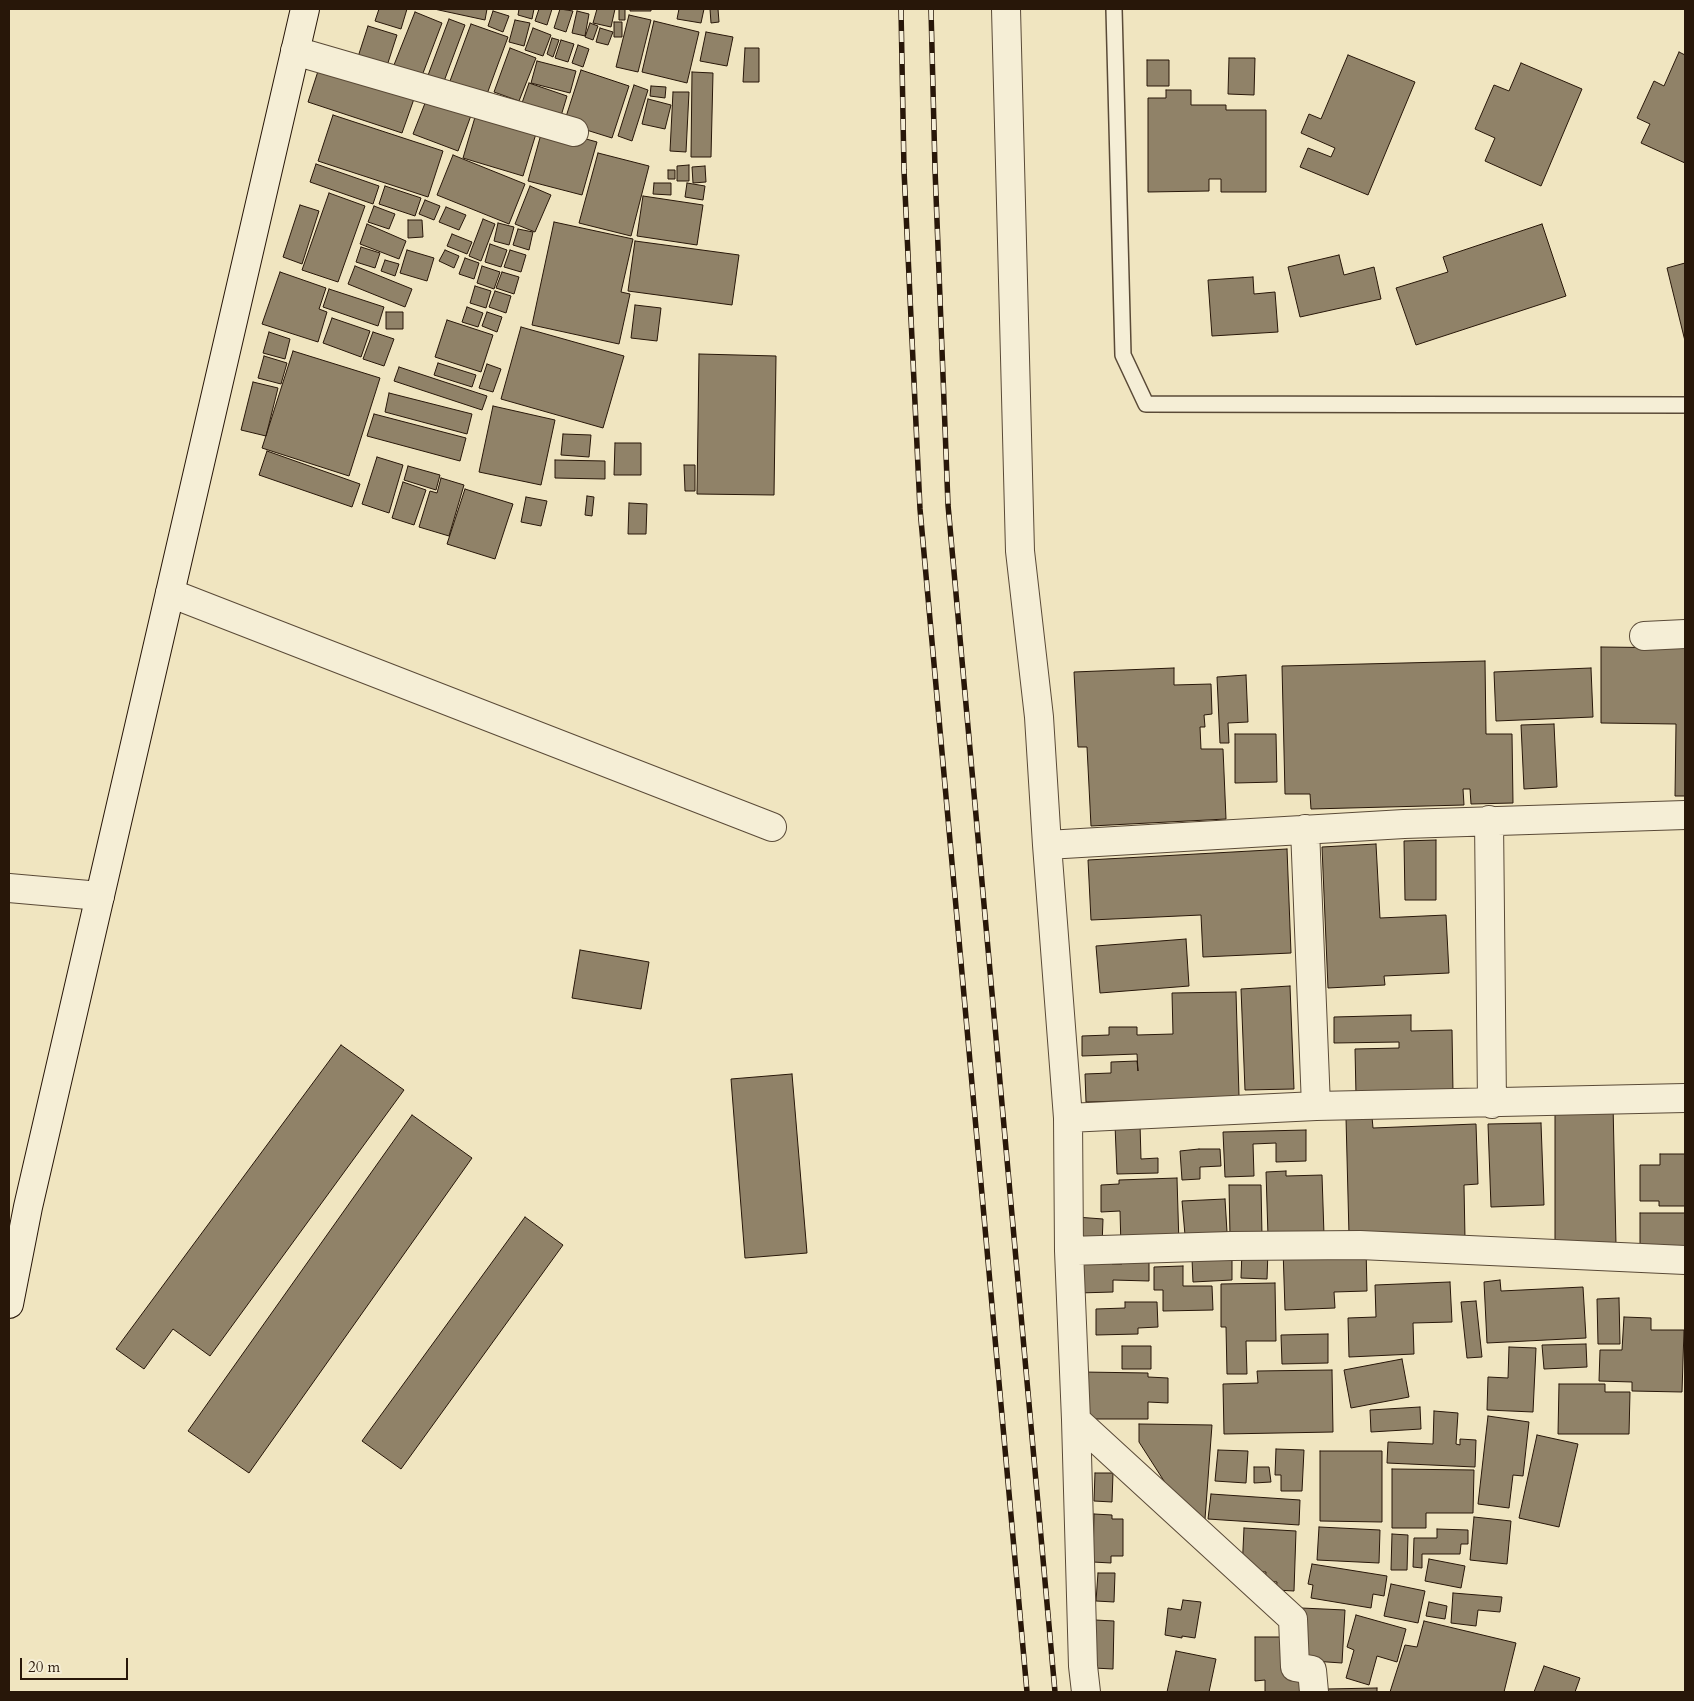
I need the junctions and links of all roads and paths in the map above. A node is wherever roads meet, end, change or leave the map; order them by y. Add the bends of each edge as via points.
1 (305, 9) edge
2 (1006, 9) edge
3 (1114, 9) edge
4 (295, 51) junction
5 (574, 132) dead end
6 (1685, 405) edge
7 (170, 592) junction
8 (1685, 634) edge
9 (1644, 636) dead end
10 (1685, 815) edge
11 (1490, 820) junction
12 (772, 827) dead end
13 (1305, 829) junction
14 (1047, 845) junction
15 (9, 888) edge
16 (100, 896) junction
17 (1685, 1098) edge
18 (1492, 1104) junction
19 (1316, 1106) junction
20 (1068, 1118) junction
21 (1070, 1251) junction
22 (1685, 1260) edge
23 (9, 1304) edge
24 (1076, 1420) junction
25 (1086, 1692) edge
26 (1314, 1692) edge

1 - 4 street
2 - 14 street via 1020,552 1039,717
3 - 6 lane via 1124,355 1146,404
4 - 5 street
4 - 7 street
7 - 12 street
7 - 16 street
8 - 9 street
10 - 11 street
11 - 13 street
11 - 18 street
13 - 14 street
13 - 19 street
14 - 20 street
15 - 16 street
16 - 23 street via 28,1207
17 - 18 street
18 - 19 street
19 - 20 street
20 - 21 street
21 - 22 street via 1360,1245
21 - 24 street
24 - 25 street
24 - 26 street via 1293,1619 1295,1667 1312,1670

